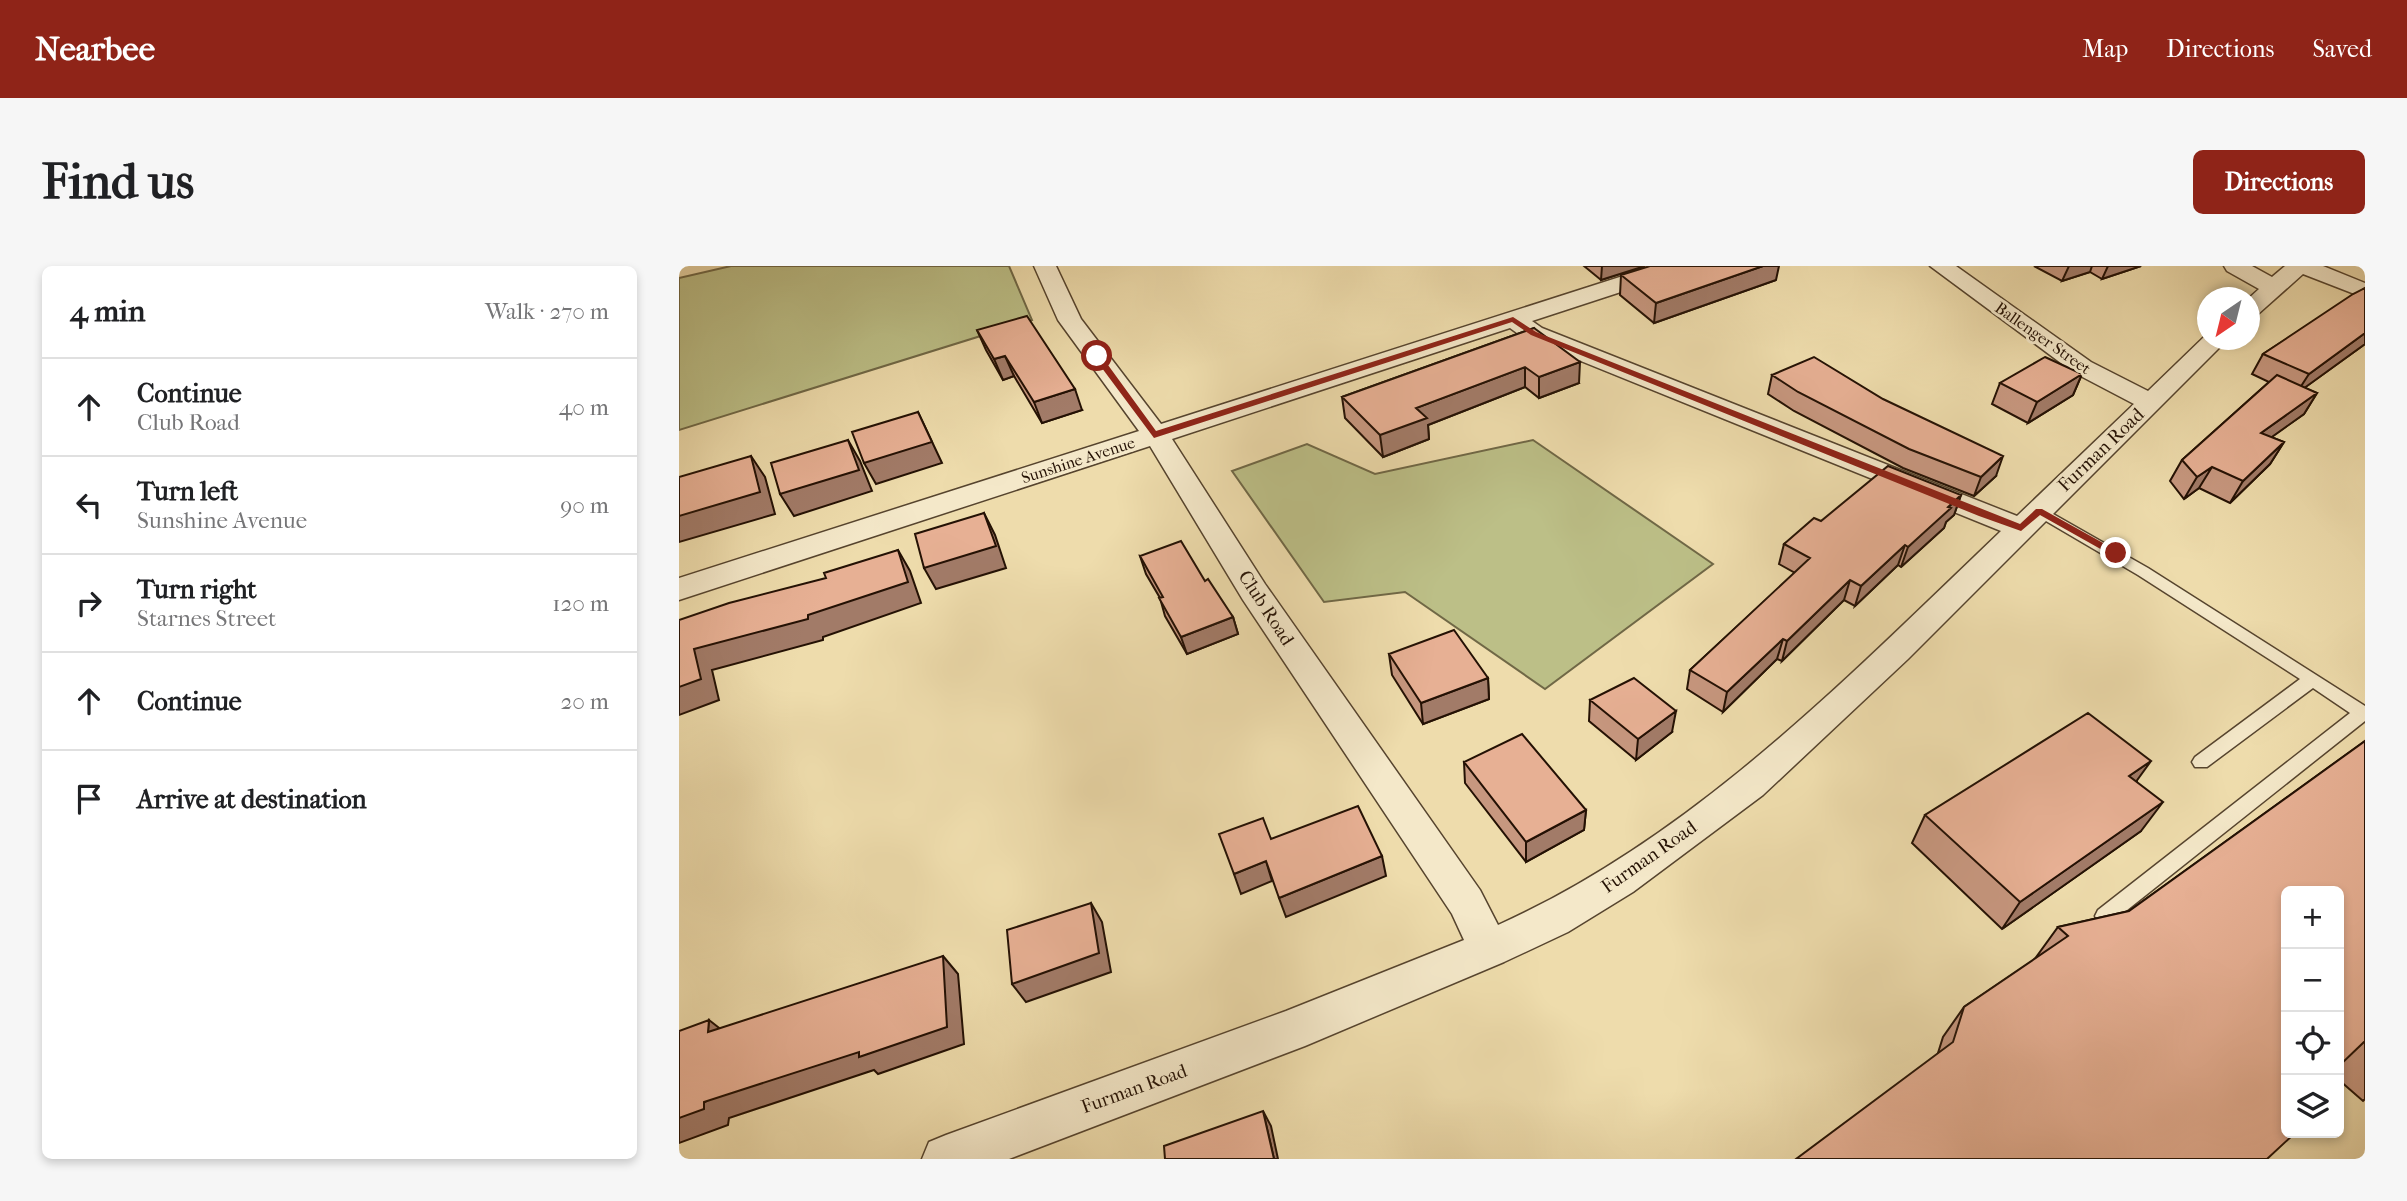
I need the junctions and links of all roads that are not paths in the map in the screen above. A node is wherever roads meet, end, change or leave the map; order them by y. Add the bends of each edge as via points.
1 (1045, 266) edge
2 (1677, 266) edge
3 (1941, 266) edge
4 (2235, 266) edge
5 (2301, 266) edge
6 (2275, 288) junction
7 (2365, 291) edge
8 (2260, 301) edge
9 (1513, 319) junction
10 (2205, 350) edge
11 (2150, 402) junction
12 (1154, 435) junction
13 (2030, 520) junction
14 (679, 589) edge
15 (2313, 679) junction
16 (2364, 714) edge
17 (2201, 762) dead end
18 (2105, 916) edge
19 (1489, 949) junction
20 (946, 1159) edge

1 - 12 street, Club Road via 1070,320
2 - 9 street, Sunshine Avenue
3 - 11 street, Ballenger Street via 2082,368
4 - 6 street
5 - 6 street
5 - 7 street
6 - 8 street
9 - 12 street, Sunshine Avenue
9 - 13 street via 1533,333
10 - 11 street, Furman Road
11 - 13 street, Furman Road
12 - 14 street, Sunshine Avenue
12 - 19 street, Club Road via 1254,592 1466,902
13 - 15 lane via 2116,553
13 - 19 street, Furman Road via 1750,785 1619,880 1555,919
15 - 16 lane
15 - 17 lane
16 - 18 lane
19 - 20 street, Furman Road via 1289,1031

